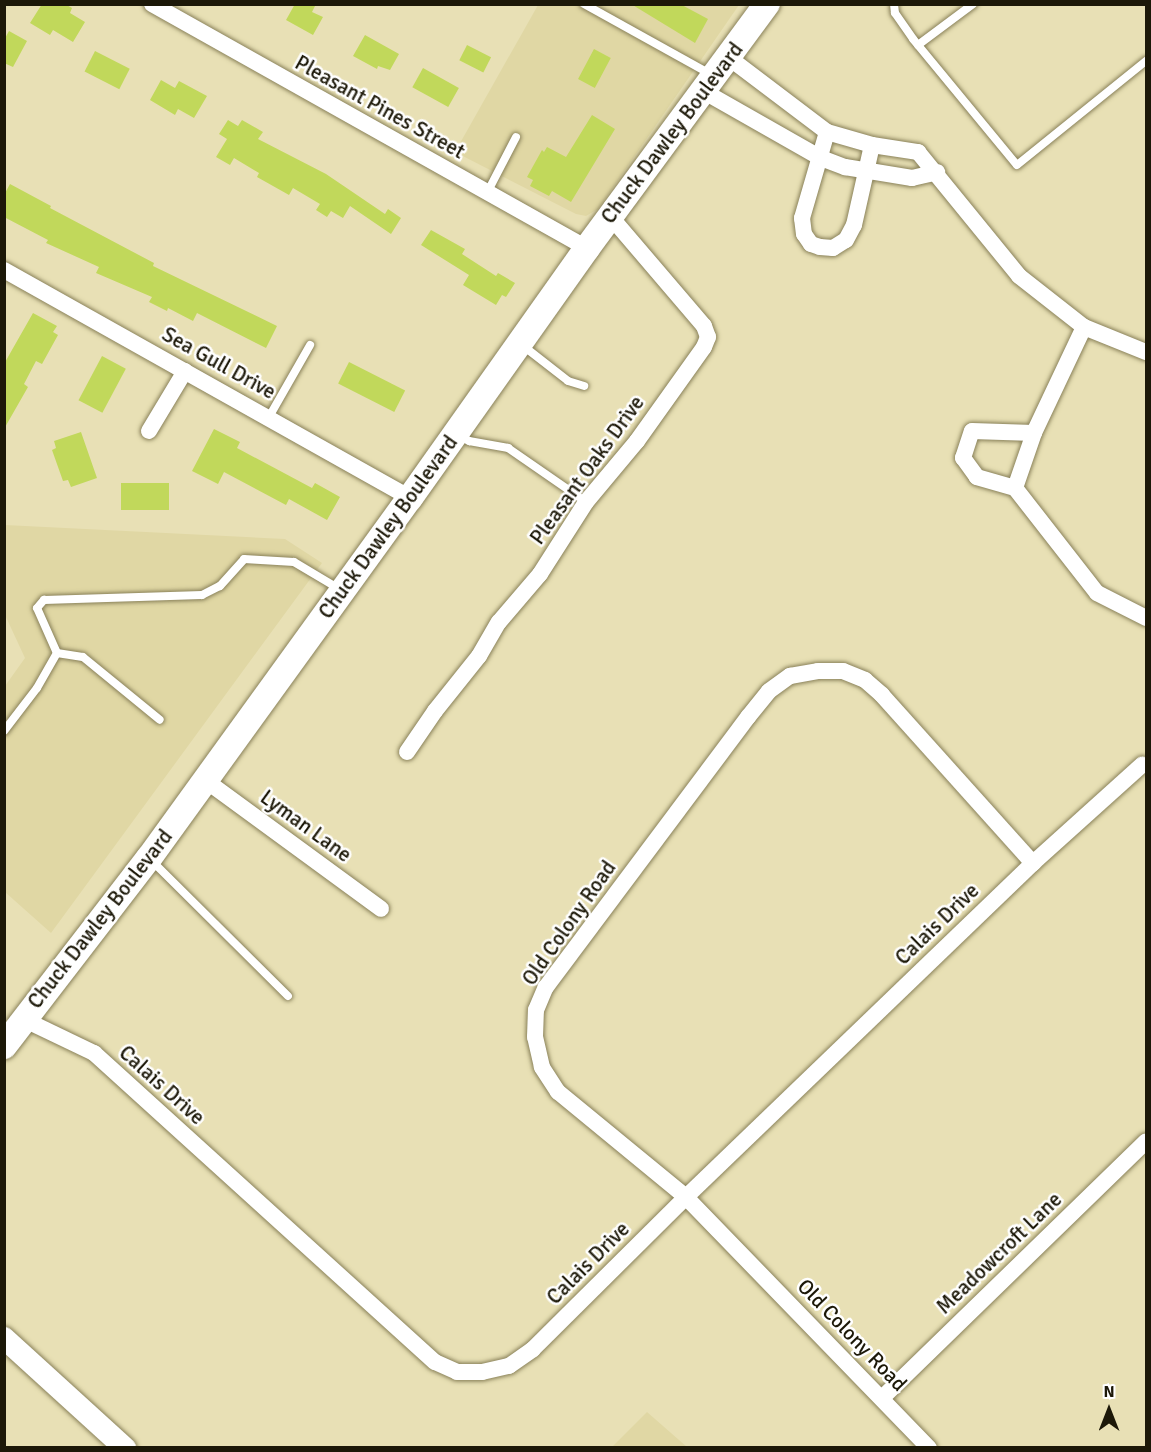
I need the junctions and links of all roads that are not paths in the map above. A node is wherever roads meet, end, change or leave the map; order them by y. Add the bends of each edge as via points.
1 (152, 4) edge
2 (584, 4) edge
3 (767, 4) edge
4 (894, 4) edge
5 (973, 4) edge
6 (918, 45) junction
7 (1146, 61) edge
8 (715, 75) junction
9 (827, 132) junction
10 (516, 137) dead end
11 (872, 145) junction
12 (821, 158) junction
13 (866, 171) junction
14 (937, 172) junction
15 (487, 193) junction
16 (610, 216) junction
17 (586, 248) junction
18 (5, 270) edge
19 (1084, 327) junction
20 (519, 343) junction
21 (310, 345) dead end
22 (1146, 352) edge
23 (185, 371) junction
24 (584, 386) dead end
25 (269, 417) junction
26 (149, 431) dead end
27 (1034, 432) junction
28 (456, 433) junction
29 (1015, 488) junction
30 (410, 498) junction
31 (586, 502) junction
32 (342, 591) junction
33 (1146, 618) edge
34 (57, 653) junction
35 (160, 720) dead end
36 (4, 730) edge
37 (407, 752) dead end
38 (1142, 765) dead end
39 (205, 780) junction
40 (149, 858) junction
41 (1033, 863) junction
42 (381, 909) dead end
43 (288, 996) dead end
44 (23, 1020) junction
45 (4, 1046) edge
46 (1146, 1141) edge
47 (686, 1197) junction
48 (4, 1338) edge
49 (882, 1398) junction
50 (125, 1448) edge
51 (929, 1448) edge

1 - 15 street, Pleasant Pines Street
2 - 8 lane
3 - 8 main road, Chuck Dawley Boulevard
4 - 6 lane via 895,13
5 - 6 lane
6 - 7 lane via 1017,165
8 - 9 street
8 - 12 street
8 - 16 main road, Chuck Dawley Boulevard
9 - 11 street
9 - 12 street
10 - 15 lane
11 - 13 street
11 - 14 street via 918,152
12 - 13 street
12 - 13 street via 802,218 804,234 811,244 820,247 833,248 846,240 854,225
13 - 14 street via 912,178
14 - 19 street via 1019,276
15 - 17 street, Pleasant Pines Street
16 - 17 main road, Chuck Dawley Boulevard
16 - 31 street, Pleasant Oaks Drive via 704,326 708,337 637,441
17 - 20 main road, Chuck Dawley Boulevard
18 - 23 street, Sea Gull Drive
19 - 22 street
19 - 27 street
20 - 24 lane via 568,381
20 - 28 main road, Chuck Dawley Boulevard
21 - 25 lane
23 - 25 street, Sea Gull Drive
23 - 26 street
25 - 30 street, Sea Gull Drive
27 - 29 street
27 - 29 street via 972,431 963,458 977,477
28 - 30 main road, Chuck Dawley Boulevard
28 - 31 lane via 469,441 508,448
29 - 33 street via 1097,593
30 - 32 main road, Chuck Dawley Boulevard
31 - 37 street, Pleasant Oaks Drive via 540,574 499,622 479,656
32 - 34 lane via 294,562 244,559 220,586 202,596 44,600 38,608
32 - 39 main road, Chuck Dawley Boulevard
34 - 35 lane via 83,657
34 - 36 lane via 37,688
38 - 41 street, Calais Drive
39 - 40 main road, Chuck Dawley Boulevard
39 - 42 street, Lyman Lane
40 - 43 lane
40 - 44 main road, Chuck Dawley Boulevard
41 - 47 street, Calais Drive
41 - 47 street, Old Colony Road via 865,680 843,670 818,670 790,676 769,691 546,987 536,1010 535,1037 542,1066 558,1092
44 - 45 main road, Chuck Dawley Boulevard
44 - 47 street, Calais Drive via 94,1053 435,1362 457,1372 509,1366 533,1349
46 - 49 street, Meadowcroft Lane
47 - 49 street, Old Colony Road
48 - 50 street
49 - 51 street, Old Colony Road

